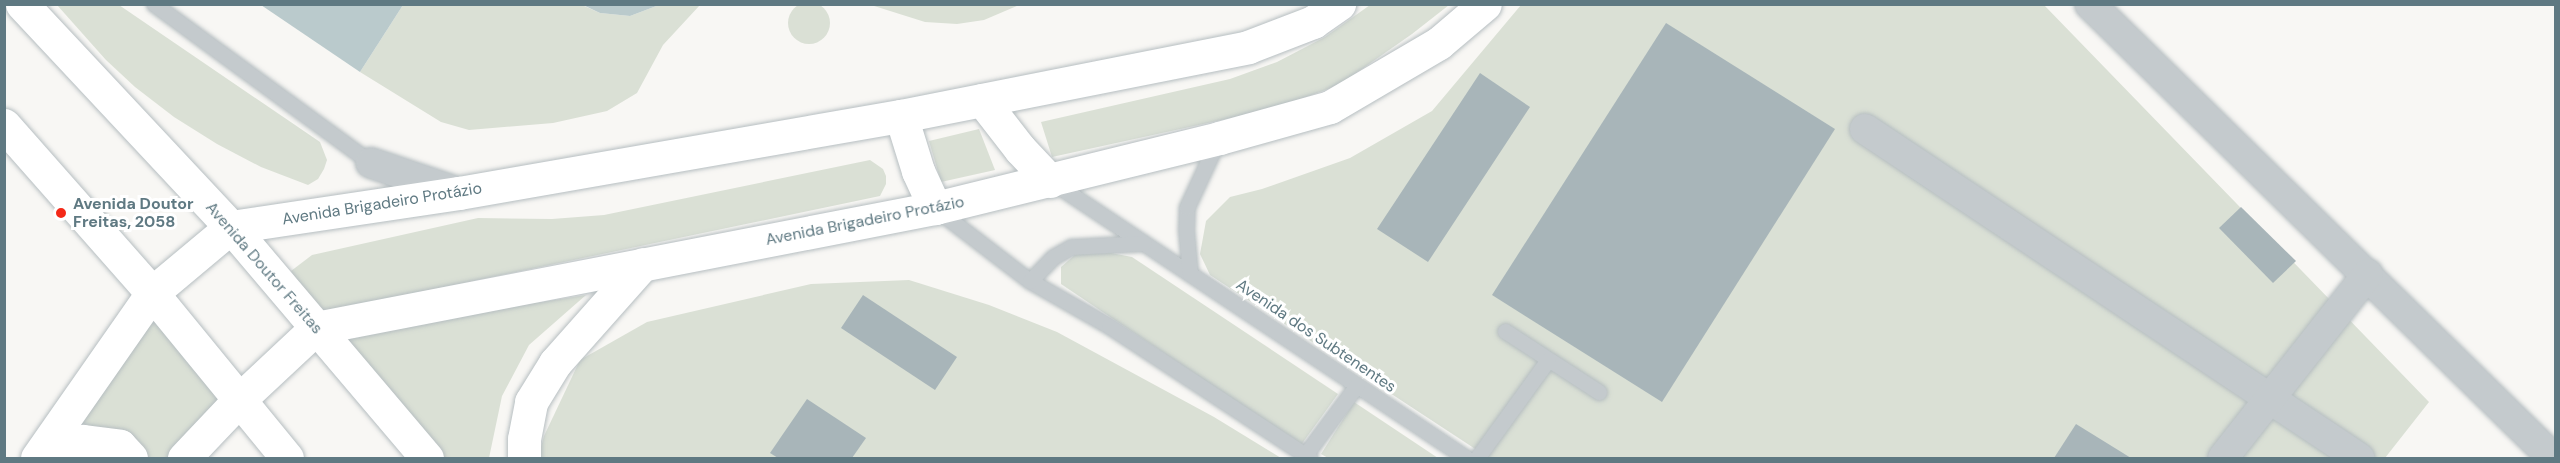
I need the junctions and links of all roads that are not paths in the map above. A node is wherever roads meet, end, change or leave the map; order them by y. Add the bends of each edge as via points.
1 (22, 4) edge
2 (154, 4) edge
3 (1339, 4) edge
4 (1485, 4) edge
5 (2090, 4) edge
6 (982, 100) junction
7 (901, 116) junction
8 (4, 125) edge
9 (1865, 129) dead end
10 (1218, 138) junction
11 (371, 163) joint
12 (1050, 181) junction
13 (459, 193) junction
14 (935, 208) junction
15 (231, 227) junction
16 (1143, 243) junction
17 (643, 264) junction
18 (1190, 274) junction
19 (2368, 274) junction
20 (1030, 281) junction
21 (152, 293) junction
22 (316, 328) junction
23 (1505, 331) dead end
24 (1548, 360) junction
25 (1357, 385) junction
26 (1599, 392) dead end
27 (2270, 399) junction
28 (238, 401) junction
29 (1307, 457) edge
30 (37, 459) edge
31 (45, 459) edge
32 (130, 459) edge
33 (184, 459) edge
34 (287, 459) edge
35 (427, 459) edge
36 (524, 459) edge
37 (1467, 459) edge
38 (1477, 459) edge
39 (2223, 459) edge
40 (2359, 459) edge
41 (2553, 459) edge

1 - 15 main road, Avenida Doutor Freitas
2 - 11 lane
3 - 6 main road, Avenida Brigadeiro Protázio via 1313,22 1248,47
4 - 10 main road, Avenida Brigadeiro Protázio via 1439,43 1330,107
5 - 19 street
6 - 7 main road, Avenida Brigadeiro Protázio
6 - 12 main road
7 - 13 main road, Avenida Brigadeiro Protázio
7 - 14 main road via 918,171
8 - 21 main road
9 - 27 street
10 - 12 main road, Avenida Brigadeiro Protázio
10 - 18 lane via 1187,207
11 - 13 street
12 - 14 main road, Avenida Brigadeiro Protázio
12 - 16 lane, Avenida dos Subtenentes
13 - 15 main road, Avenida Brigadeiro Protázio
14 - 17 main road, Avenida Brigadeiro Protázio
14 - 20 lane
15 - 21 main road
15 - 22 main road, Avenida Doutor Freitas
16 - 18 lane, Avenida dos Subtenentes
16 - 20 lane via 1071,247 1053,257
17 - 22 main road, Avenida Brigadeiro Protázio
17 - 36 main road via 549,373 531,402
18 - 25 lane, Avenida dos Subtenentes
19 - 27 street
19 - 41 street
20 - 29 lane via 1109,326
21 - 28 main road
21 - 30 main road
22 - 28 main road
22 - 35 main road, Avenida Doutor Freitas
23 - 24 lane
24 - 26 lane
24 - 38 lane
25 - 29 lane
25 - 37 lane, Avenida dos Subtenentes
27 - 39 street
27 - 40 street
28 - 33 main road
28 - 34 main road
31 - 32 main road via 82,441 120,446

